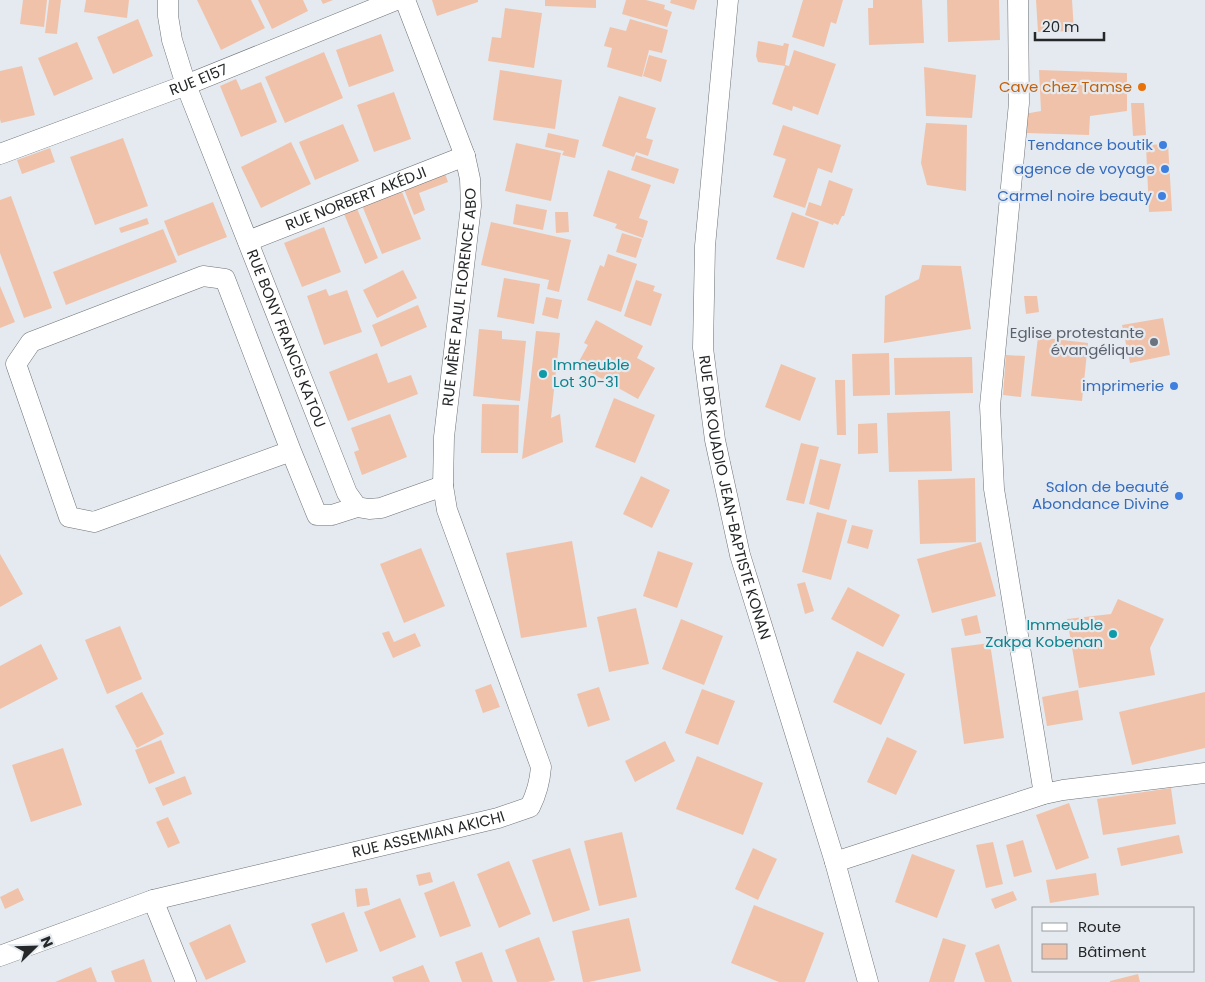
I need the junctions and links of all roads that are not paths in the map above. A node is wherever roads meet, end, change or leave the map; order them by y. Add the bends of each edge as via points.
1 (168, 0) edge
2 (396, 0) edge
3 (405, 0) edge
4 (728, 0) edge
5 (1018, 0) edge
6 (186, 85) junction
7 (0, 154) edge
8 (465, 156) junction
9 (248, 242) junction
10 (291, 451) junction
11 (443, 486) junction
12 (357, 507) junction
13 (1205, 773) edge
14 (1044, 794) junction
15 (835, 862) junction
16 (153, 900) junction
17 (0, 956) edge
18 (186, 982) edge
19 (868, 982) edge

1 - 6 street, RUE BONY FRANCIS KATOU via 172,40
2 - 6 street, RUE E157
3 - 8 street, RUE MÈRE PAUL FLORENCE ABO
4 - 15 street, RUE DR KOUADIO JEAN-BAPTISTE KONAN via 705,246 704,348 715,440 740,555
5 - 14 street via 1019,103 990,406 994,489
6 - 7 street, RUE E157
6 - 9 street, RUE BONY FRANCIS KATOU
8 - 9 street, RUE NORBERT AKÉDJI
8 - 11 street, RUE MÈRE PAUL FLORENCE ABO via 471,206 444,437
9 - 12 street, RUE BONY FRANCIS KATOU via 347,493
10 - 10 street via 94,522 69,517 16,364 31,342 203,276 225,279
10 - 12 street via 317,515 332,515
11 - 12 street via 381,508
11 - 16 street, RUE ASSEMIAN AKICHI via 447,510 541,766 537,793 530,807 498,818
13 - 14 street
14 - 15 street
15 - 19 street, RUE DR KOUADIO JEAN-BAPTISTE KONAN
16 - 17 street, RUE ASSEMIAN AKICHI
16 - 18 street

